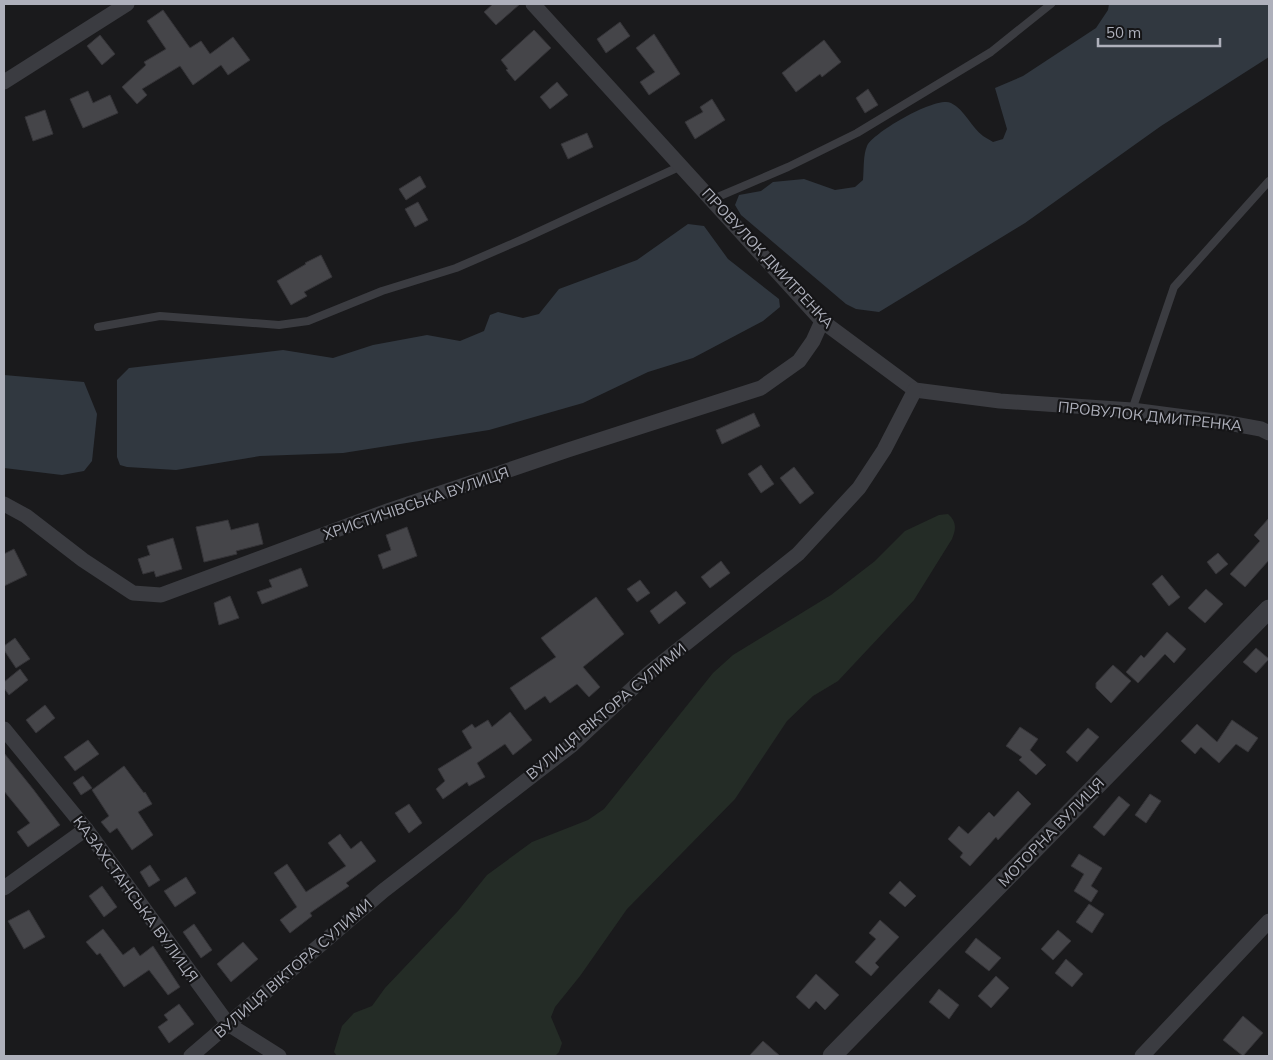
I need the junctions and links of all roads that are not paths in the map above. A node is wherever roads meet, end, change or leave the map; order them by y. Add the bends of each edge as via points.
1 (127, 4) edge
2 (533, 4) edge
3 (1051, 4) edge
4 (4, 82) edge
5 (681, 166) junction
6 (1269, 181) edge
7 (713, 199) junction
8 (822, 321) junction
9 (98, 327) dead end
10 (915, 390) junction
11 (1132, 410) junction
12 (1269, 433) edge
13 (4, 504) edge
14 (1269, 609) edge
15 (4, 729) edge
16 (86, 829) junction
17 (4, 888) edge
18 (1269, 921) edge
19 (228, 1024) junction
20 (190, 1056) edge
21 (279, 1056) edge
22 (832, 1056) edge
23 (1142, 1056) edge

1 - 4 street
2 - 5 street, ПРОВУЛОК ДМИТРЕНКА
3 - 7 lane via 991,52 857,133
5 - 7 street, ПРОВУЛОК ДМИТРЕНКА
5 - 9 lane via 456,268 382,291 308,321 279,324 160,316
6 - 11 lane via 1174,286
7 - 8 street, ПРОВУЛОК ДМИТРЕНКА
8 - 10 street, ПРОВУЛОК ДМИТРЕНКА
8 - 13 street, ХРИСТИЧІВСЬКА ВУЛИЦЯ via 799,361 761,388 390,510 161,595 133,593 26,516
10 - 11 street, ПРОВУЛОК ДМИТРЕНКА via 1000,401
10 - 19 street, ВУЛИЦЯ ВІКТОРА СУЛИМИ via 884,450 859,488 798,554 649,673 572,745 383,891
11 - 12 street, ПРОВУЛОК ДМИТРЕНКА via 1223,422
14 - 22 street, МОТОРНА ВУЛИЦЯ
15 - 16 street, КАЗАХСТАНСЬКА ВУЛИЦЯ
16 - 17 street
16 - 19 street, КАЗАХСТАНСЬКА ВУЛИЦЯ
18 - 23 street
19 - 20 street, ВУЛИЦЯ ВІКТОРА СУЛИМИ
19 - 21 street, КАЗАХСТАНСЬКА ВУЛИЦЯ

